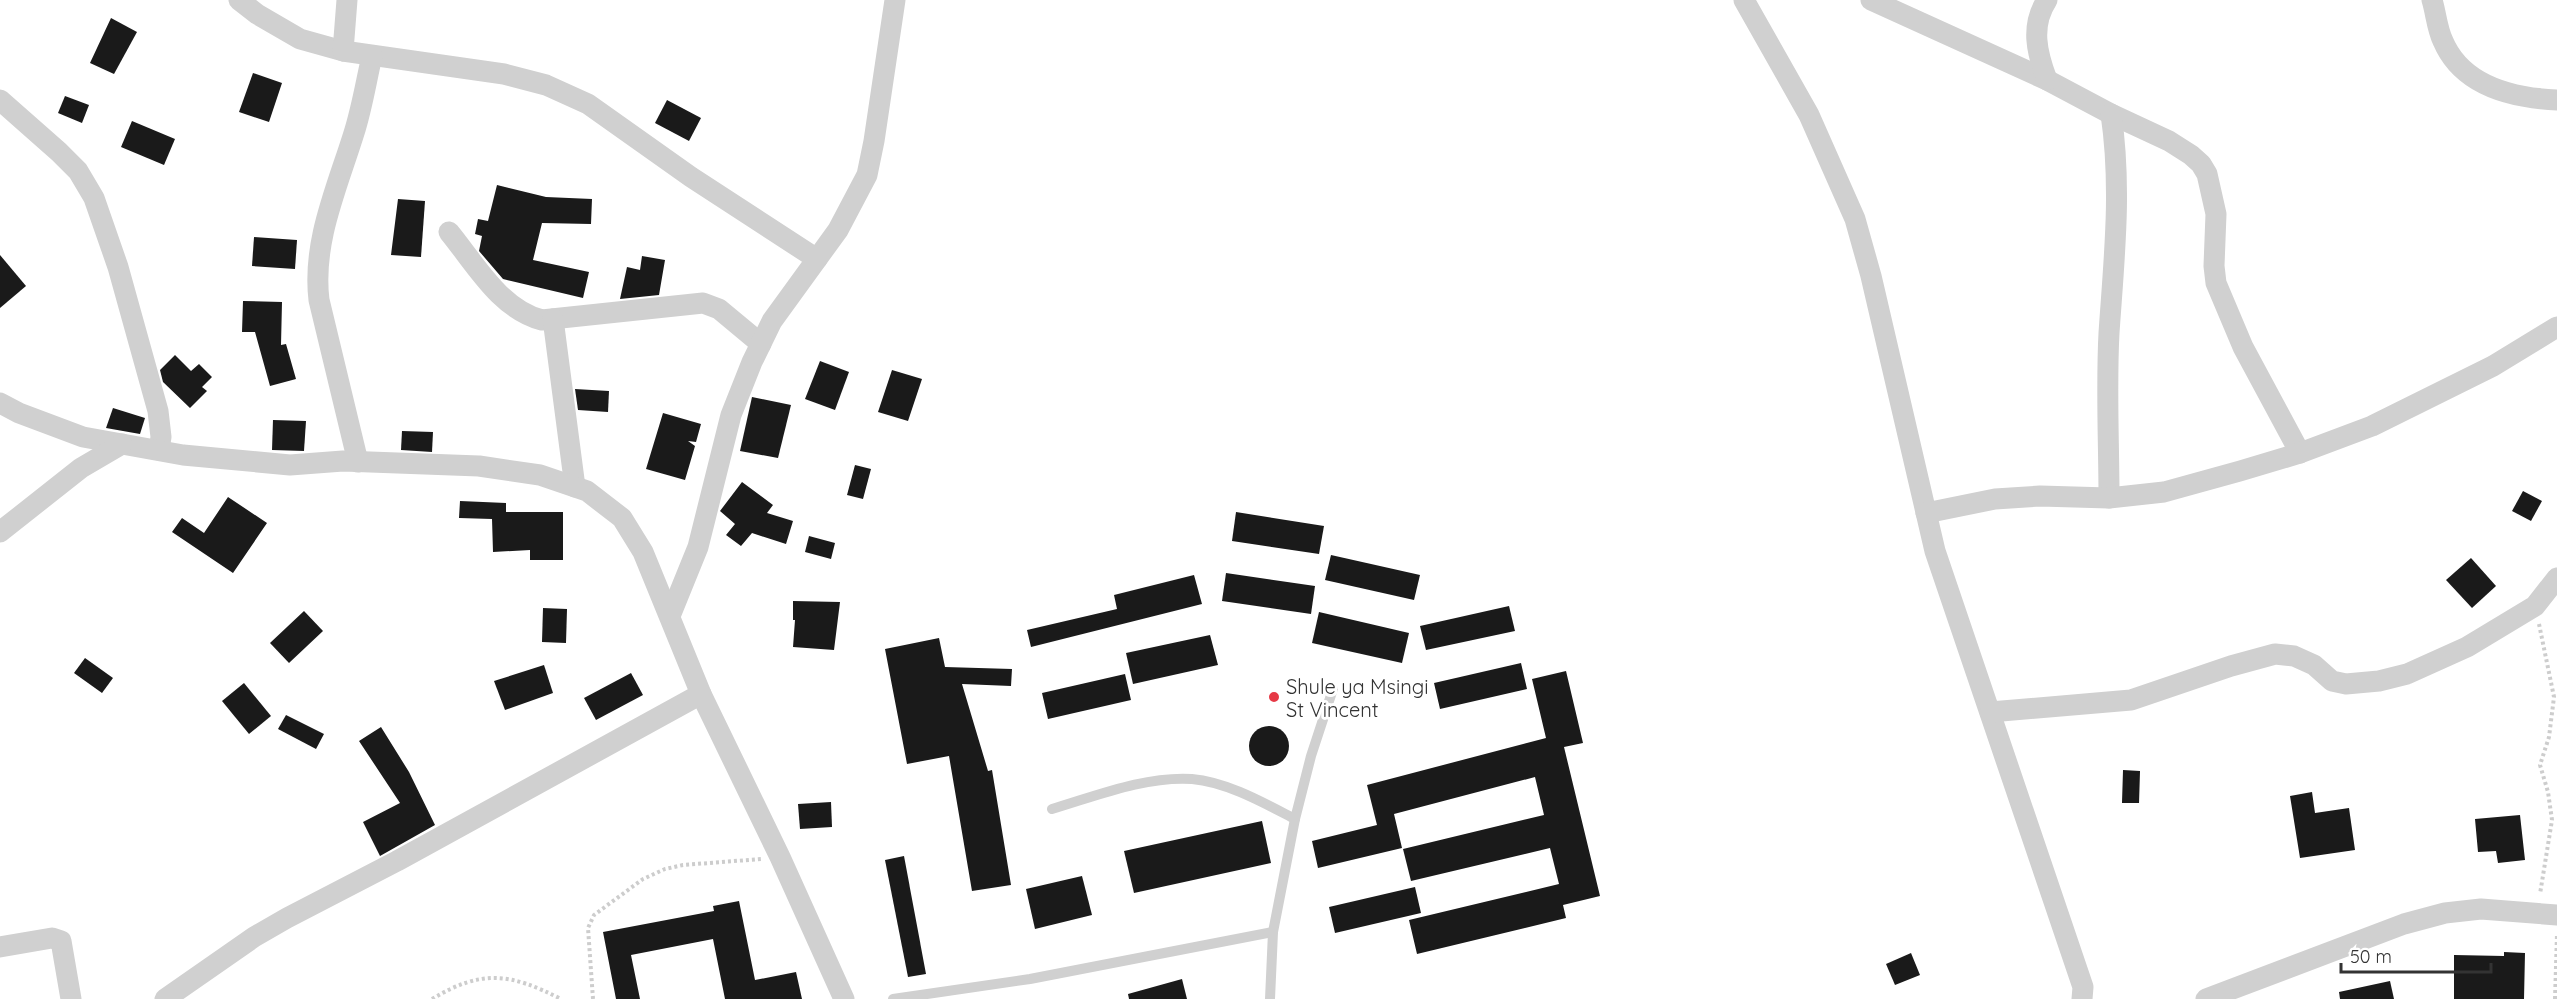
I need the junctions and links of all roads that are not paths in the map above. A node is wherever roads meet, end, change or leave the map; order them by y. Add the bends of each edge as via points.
1 (239, 0) edge
2 (347, 0) edge
3 (895, 0) edge
4 (1744, 0) edge
5 (1872, 0) edge
6 (2432, 0) edge
7 (2042, 3) edge
8 (343, 51) junction
9 (372, 56) junction
10 (2047, 80) junction
11 (2557, 99) edge
12 (0, 100) edge
13 (2110, 114) junction
14 (449, 232) dead end
15 (817, 259) junction
16 (553, 319) junction
17 (2557, 327) edge
18 (761, 344) junction
19 (0, 403) edge
20 (122, 444) junction
21 (159, 450) junction
22 (2300, 453) junction
23 (358, 462) junction
24 (574, 487) junction
25 (2109, 498) junction
26 (1926, 513) junction
27 (0, 532) edge
28 (2557, 578) edge
29 (670, 616) junction
30 (1333, 689) dead end
31 (701, 694) junction
32 (1990, 712) junction
33 (1052, 809) dead end
34 (1295, 819) junction
35 (2547, 914) edge
36 (1273, 933) junction
37 (0, 947) edge
38 (71, 999) edge
39 (165, 999) edge
40 (844, 999) edge
41 (893, 999) edge
42 (1270, 999) edge
43 (2082, 999) edge
44 (2206, 999) edge

1 - 8 street via 300,39
2 - 8 street
3 - 15 street via 867,175 838,230
4 - 26 street via 1809,115 1855,219
5 - 10 street
6 - 11 street via 2443,41 2459,66 2484,86 2530,99
7 - 10 street via 2036,34
8 - 9 street
9 - 15 street via 504,74 546,85 588,104
9 - 23 street via 361,110 322,233 316,276
10 - 13 street
12 - 21 street via 78,171 94,198 118,267 158,411
13 - 22 street via 2169,141 2191,155 2207,174 2216,214 2216,284 2243,347
13 - 25 street via 2118,188 2109,335
14 - 16 street via 509,305 527,316
15 - 18 street via 772,321
16 - 18 street via 703,303 719,309
16 - 24 street
17 - 22 street via 2493,366 2372,426
18 - 29 street via 732,415 699,547
19 - 20 street via 82,438
20 - 21 street
20 - 27 street via 81,468
21 - 23 street via 290,465
22 - 25 street via 2164,492
23 - 24 street via 479,466 540,475
24 - 29 street via 622,518 643,552
25 - 26 street via 2040,495 1995,499
26 - 32 street via 1935,551
28 - 32 street via 2535,606 2467,647 2408,674 2379,681 2332,681 2314,665 2294,656 2275,654 2131,700
29 - 31 street
30 - 34 lane
31 - 39 street via 286,918
31 - 40 street
32 - 43 street via 2083,987
33 - 34 lane via 1134,786 1193,779 1236,792
34 - 36 lane
35 - 44 street via 2481,909 2445,913 2404,924
36 - 41 lane via 1030,979
36 - 42 lane
37 - 38 street via 61,940

